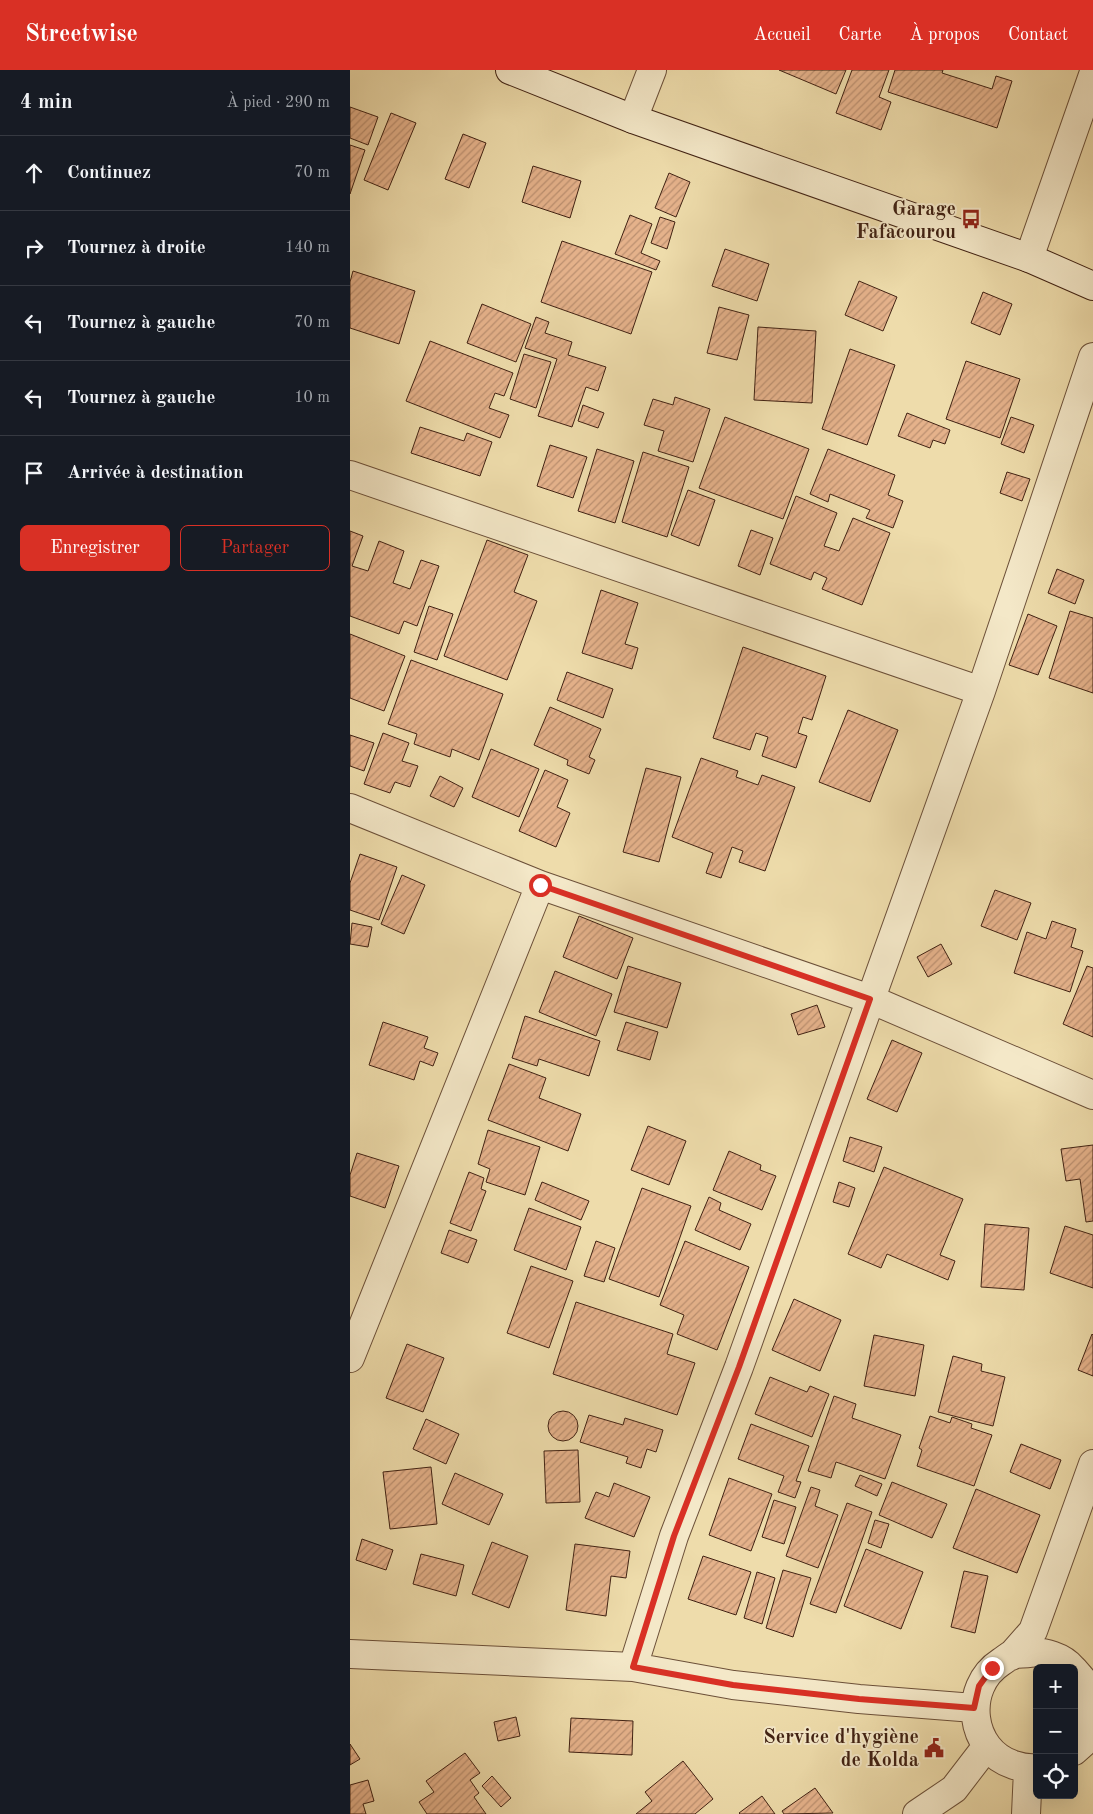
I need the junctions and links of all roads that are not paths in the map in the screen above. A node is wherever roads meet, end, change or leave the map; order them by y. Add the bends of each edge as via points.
1 (510, 70) edge
2 (652, 70) edge
3 (1093, 75) edge
4 (633, 119) junction
5 (1029, 258) junction
6 (1093, 286) edge
7 (1093, 357) edge
8 (350, 474) edge
9 (981, 691) junction
10 (350, 808) edge
11 (540, 885) junction
12 (870, 999) junction
13 (1093, 1095) edge
14 (350, 1358) edge
15 (1093, 1464) edge
16 (350, 1654) edge
17 (1011, 1656) junction
18 (1069, 1664) edge
19 (633, 1667) junction
20 (1078, 1675) edge
21 (974, 1708) junction
22 (1093, 1713) edge
23 (986, 1746) junction
24 (1078, 1747) edge
25 (1032, 1769) edge
26 (917, 1814) edge
27 (1026, 1814) edge

1 - 4 street
2 - 4 street
3 - 5 street
4 - 5 street
5 - 6 street
7 - 9 street
8 - 9 street
9 - 12 street
10 - 11 street
11 - 12 street
11 - 14 street
12 - 13 street
12 - 19 street via 739,1367 674,1536
15 - 17 street via 1033,1631
16 - 19 street
17 - 18 street via 1040,1651
17 - 21 street via 992,1668 979,1686
19 - 21 street via 733,1685
20 - 22 street via 1086,1684
21 - 23 street via 977,1728
22 - 24 street via 1083,1743
23 - 25 street via 1004,1762
23 - 26 street via 954,1789
25 - 27 street

